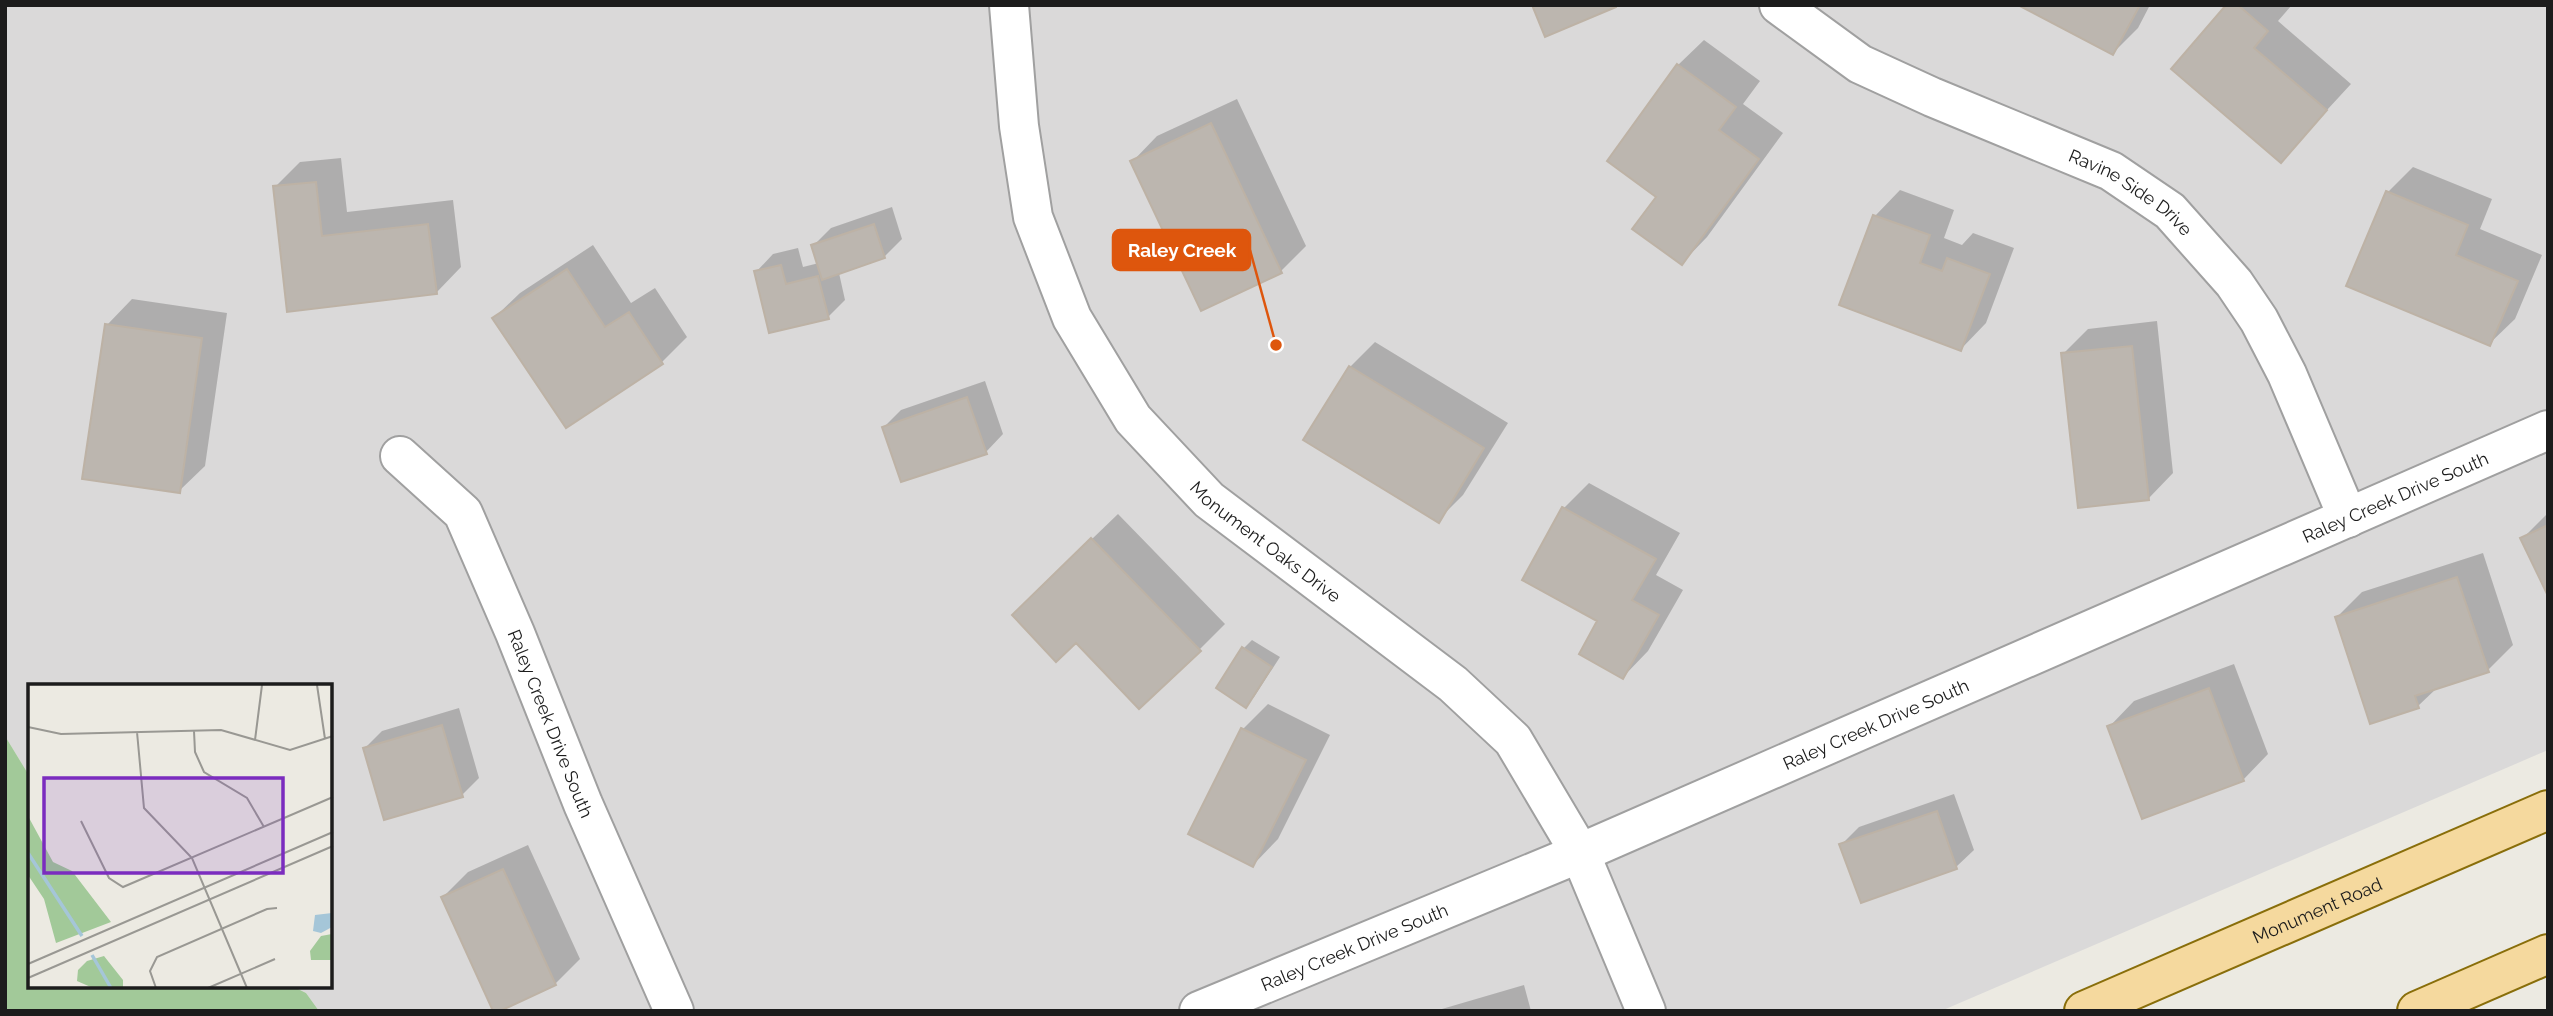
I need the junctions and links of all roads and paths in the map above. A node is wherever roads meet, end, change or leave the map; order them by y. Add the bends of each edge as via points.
1 (1009, 5) edge
2 (1779, 5) edge
3 (2548, 430) edge
4 (400, 456) dead end
5 (2347, 518) junction
6 (2548, 810) edge
7 (1580, 853) junction
8 (2548, 954) edge
9 (674, 1011) edge
10 (1199, 1011) edge
11 (1646, 1011) edge
12 (2084, 1011) edge
13 (2417, 1011) edge

1 - 7 street, Monument Oaks Drive via 1019,126 1033,217 1072,318 1133,419 1209,500 1453,684 1513,740
2 - 5 street, Ravine Side Drive via 1860,64 2111,171 2170,211 2234,283 2259,320 2287,374
3 - 5 street, Raley Creek Drive South
4 - 9 street, Raley Creek Drive South via 463,513
5 - 7 street, Raley Creek Drive South
6 - 12 main road, Monument Road
7 - 10 street, Raley Creek Drive South
7 - 11 street, Monument Oaks Drive
8 - 13 main road

